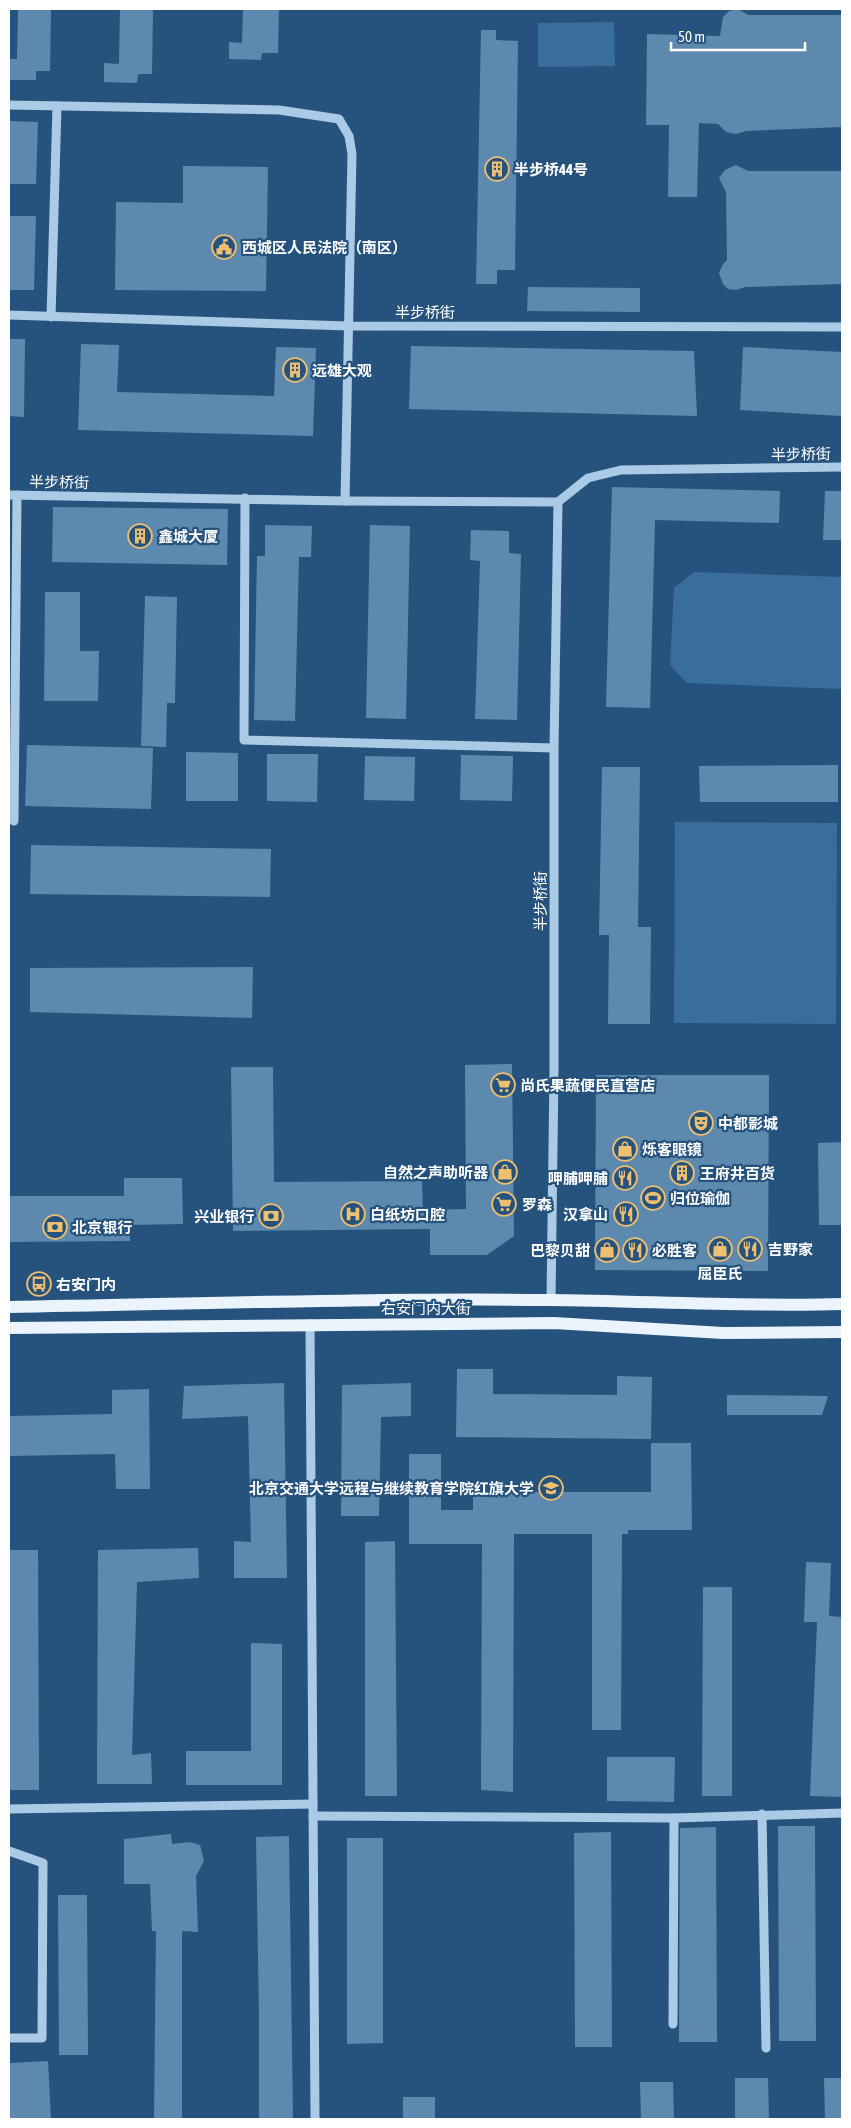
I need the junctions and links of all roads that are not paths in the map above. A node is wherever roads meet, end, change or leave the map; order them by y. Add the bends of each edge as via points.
1 (9, 105) edge
2 (57, 106) junction
3 (9, 315) edge
4 (51, 317) junction
5 (348, 326) junction
6 (842, 327) edge
7 (842, 467) edge
8 (13, 495) edge
9 (245, 498) junction
10 (345, 501) junction
11 (558, 502) junction
12 (554, 748) junction
13 (14, 821) dead end
14 (551, 1300) junction
15 (842, 1304) edge
16 (9, 1307) edge
17 (310, 1324) junction
18 (9, 1328) edge
19 (842, 1332) edge
20 (313, 1804) junction
21 (9, 1810) edge
22 (842, 1813) edge
23 (762, 1814) junction
24 (313, 1816) junction
25 (674, 1818) junction
26 (9, 1851) edge
27 (673, 2024) dead end
28 (9, 2038) edge
29 (766, 2048) dead end
30 (315, 2119) edge

1 - 2 street
2 - 4 street
2 - 5 street via 279,110 339,119 349,136 352,154
3 - 4 street, 半步桥街
4 - 5 street, 半步桥街
5 - 6 street, 半步桥街
5 - 10 street
7 - 11 street, 半步桥街 via 621,470 588,478
8 - 9 street, 半步桥街
8 - 13 street
9 - 10 street, 半步桥街
9 - 12 street via 244,740
10 - 11 street, 半步桥街
11 - 12 street, 半步桥街
12 - 14 street, 半步桥街
14 - 15 main road, 右安门内大街 via 720,1305
14 - 16 main road, 右安门内大街
17 - 18 main road, 右安门内大街
17 - 19 main road, 右安门内大街 via 554,1323 723,1333
17 - 20 street
20 - 21 street
20 - 24 street
22 - 23 street
23 - 25 street
23 - 29 street
24 - 25 street
24 - 30 street
25 - 27 street
26 - 28 street via 43,1863 42,2038

